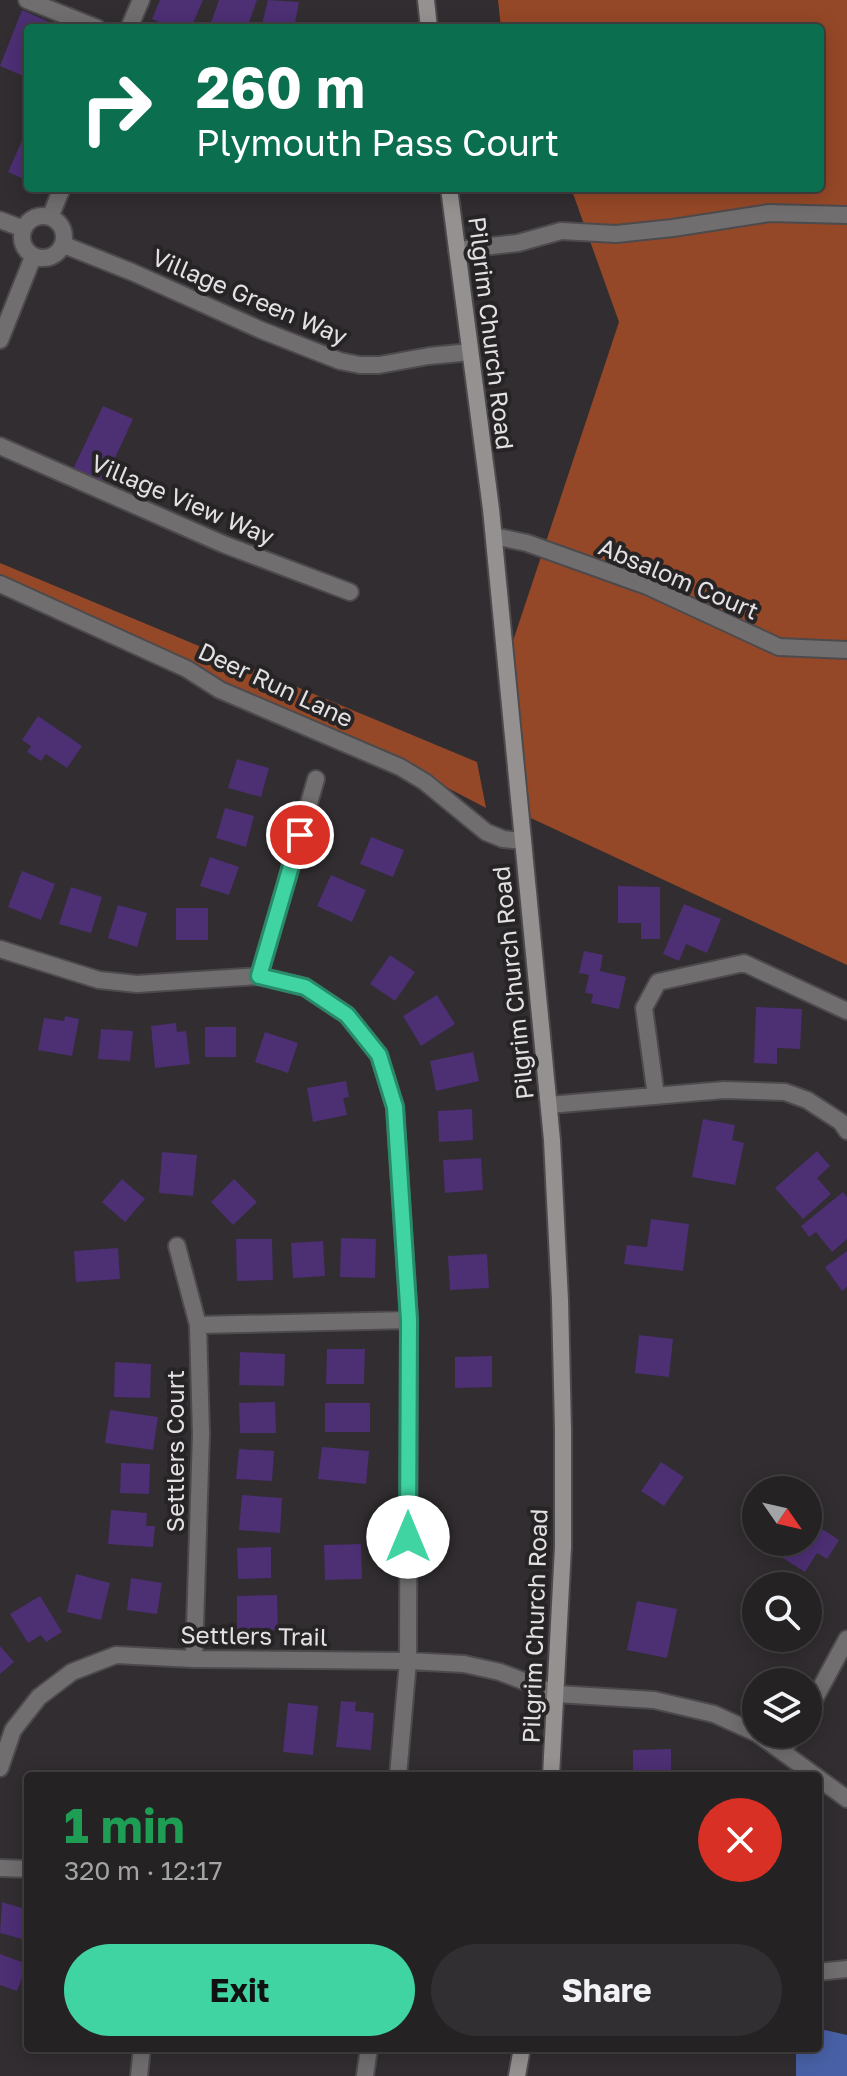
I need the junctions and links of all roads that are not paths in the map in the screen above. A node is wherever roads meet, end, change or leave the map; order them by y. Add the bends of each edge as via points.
1 (27, 0) edge
2 (141, 0) edge
3 (426, 0) edge
4 (87, 24) edge
5 (131, 24) edge
6 (429, 24) edge
7 (60, 192) edge
8 (450, 192) edge
9 (51, 215) junction
10 (847, 215) edge
11 (0, 220) edge
12 (24, 229) junction
13 (64, 245) junction
14 (457, 250) junction
15 (33, 257) junction
16 (0, 340) edge
17 (470, 352) junction
18 (0, 446) edge
19 (494, 536) junction
20 (0, 584) edge
21 (350, 592) dead end
22 (847, 650) edge
23 (316, 779) dead end
24 (523, 841) junction
25 (0, 949) edge
26 (259, 976) junction
27 (847, 1011) edge
28 (656, 1096) junction
29 (549, 1105) junction
30 (847, 1131) edge
31 (177, 1246) dead end
32 (409, 1320) junction
33 (198, 1325) junction
34 (847, 1639) edge
35 (194, 1659) junction
36 (408, 1661) junction
37 (822, 1685) edge
38 (557, 1694) junction
39 (742, 1726) edge
40 (779, 1748) edge
41 (785, 1748) edge
42 (783, 1751) junction
43 (0, 1768) edge
44 (398, 1772) edge
45 (551, 1772) edge
46 (811, 1772) edge
47 (822, 1780) edge
48 (847, 1799) edge
49 (0, 1868) edge
50 (24, 1869) edge
51 (847, 1969) edge
52 (822, 1972) edge
53 (142, 2052) edge
54 (368, 2052) edge
55 (521, 2052) edge
56 (139, 2076) edge
57 (365, 2076) edge
58 (517, 2076) edge

1 - 4 street
2 - 5 street
3 - 6 street
7 - 9 street
8 - 14 street, Pilgrim Church Road
9 - 12 street via 35,217
9 - 13 street via 61,225
10 - 14 street via 769,213 616,234 561,231 518,243
11 - 12 street
12 - 15 street via 24,248
13 - 15 street via 52,256
13 - 17 street, Village Green Way via 340,361 379,365
14 - 17 street, Pilgrim Church Road
15 - 16 street
17 - 19 street, Pilgrim Church Road
18 - 21 street, Village View Way via 223,544
19 - 22 street, Absalom Court via 647,586 779,647
19 - 24 street, Pilgrim Church Road
20 - 24 street, Deer Run Lane via 187,669 220,690 400,767 486,832
23 - 26 street
24 - 29 street, Pilgrim Church Road
25 - 26 street via 99,980 137,984
26 - 32 street via 305,987 347,1015 379,1055 395,1107
27 - 28 street via 744,963 658,982 644,1008
28 - 29 street
28 - 30 street via 785,1092 807,1100
29 - 38 street, Pilgrim Church Road via 563,1402
31 - 33 street, Settlers Court
32 - 33 street
32 - 36 street
33 - 35 street, Settlers Court via 201,1434
34 - 37 street
35 - 36 street, Settlers Trail
35 - 43 street, Settlers Trail via 116,1655 72,1672 39,1697 13,1730
36 - 38 street, Settlers Trail via 464,1664
36 - 44 street
38 - 39 street, Settlers Trail via 654,1700
38 - 45 street, Pilgrim Church Road
40 - 42 street, Settlers Trail
41 - 42 street
42 - 46 street, Settlers Trail
47 - 48 street, Settlers Trail
49 - 50 street
51 - 52 street
53 - 56 street
54 - 57 street
55 - 58 street

